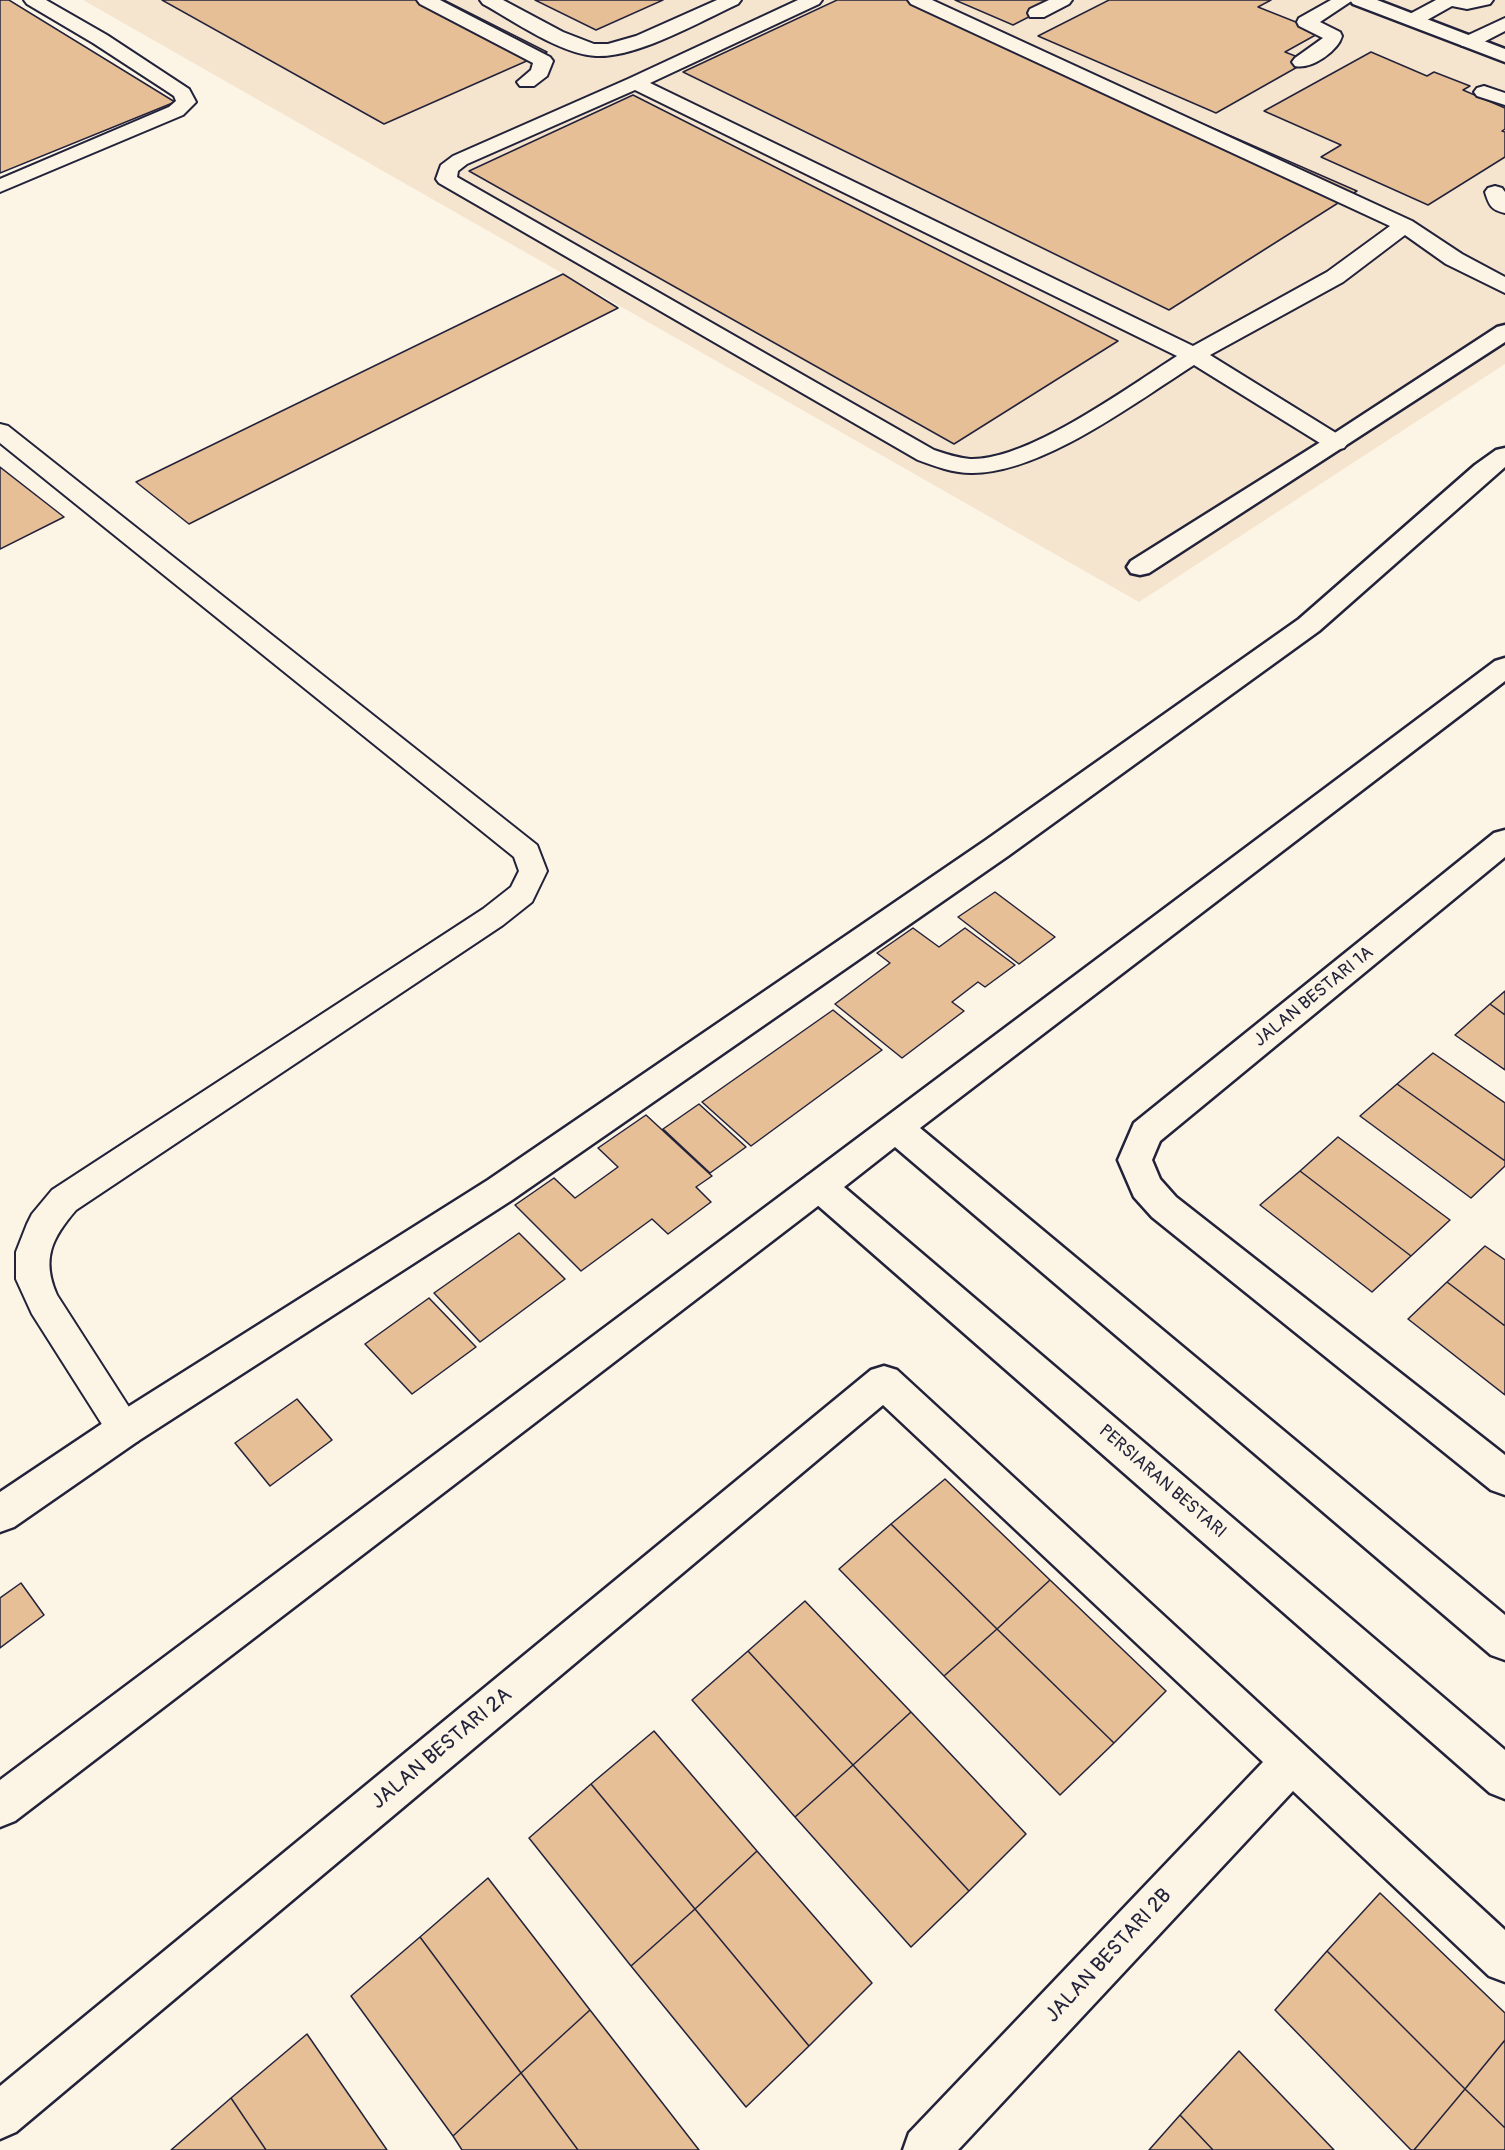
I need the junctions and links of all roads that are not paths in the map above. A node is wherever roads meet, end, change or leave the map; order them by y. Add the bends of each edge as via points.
1 (33, 0) edge
2 (426, 0) edge
3 (489, 0) edge
4 (732, 0) edge
5 (813, 0) edge
6 (917, 0) edge
7 (1063, 0) edge
8 (1344, 0) edge
9 (1360, 0) edge
10 (1450, 0) edge
11 (1484, 0) edge
12 (1036, 13) dead end
13 (1413, 20) junction
14 (1505, 24) edge
15 (1469, 42) junction
16 (1505, 56) edge
17 (1302, 62) dead end
18 (527, 82) dead end
19 (635, 83) junction
20 (1484, 92) dead end
21 (1505, 99) edge
22 (0, 186) edge
23 (1405, 225) junction
24 (1505, 286) edge
25 (1505, 332) edge
26 (1194, 355) junction
27 (0, 431) edge
28 (1336, 443) junction
29 (1505, 455) edge
30 (1140, 567) dead end
31 (1505, 667) edge
32 (1505, 841) edge
33 (896, 1128) junction
34 (819, 1186) junction
35 (126, 1429) junction
36 (1505, 1478) edge
37 (0, 1514) edge
38 (1505, 1641) edge
39 (1292, 1762) junction
40 (1505, 1778) edge
41 (0, 1806) edge
42 (1505, 1960) edge
43 (0, 2116) edge
44 (926, 2150) edge

1 - 22 lane via 172,86 186,102 176,111
2 - 18 lane via 543,61 540,72
3 - 4 lane via 573,43 604,51 626,46
5 - 19 lane
6 - 23 lane
7 - 12 lane
8 - 17 lane via 1299,19 1333,36 1331,43
9 - 13 street
10 - 11 lane via 1467,4
10 - 13 lane
13 - 15 street
14 - 15 lane
15 - 16 street
19 - 26 lane
19 - 26 lane via 460,160 448,170 446,179 926,455 947,462 970,466 997,463 1061,439
20 - 21 lane
23 - 24 lane via 1454,259
23 - 26 lane via 1335,277
25 - 28 street
26 - 28 lane
27 - 35 lane via 527,852 533,871 522,894 493,917 64,1200 44,1224 33,1252 33,1278 44,1304
28 - 30 street
29 - 35 street via 1309,625 1007,841 500,1190
31 - 33 street
32 - 36 street, JALAN BESTARI 1A via 1146,1133 1135,1160 1146,1187 1164,1207
33 - 34 street
33 - 38 street
34 - 40 street, PERSIARAN BESTARI
34 - 41 street
35 - 37 street
39 - 42 street
39 - 43 street, JALAN BESTARI 2A via 884,1382
39 - 44 street, JALAN BESTARI 2B

